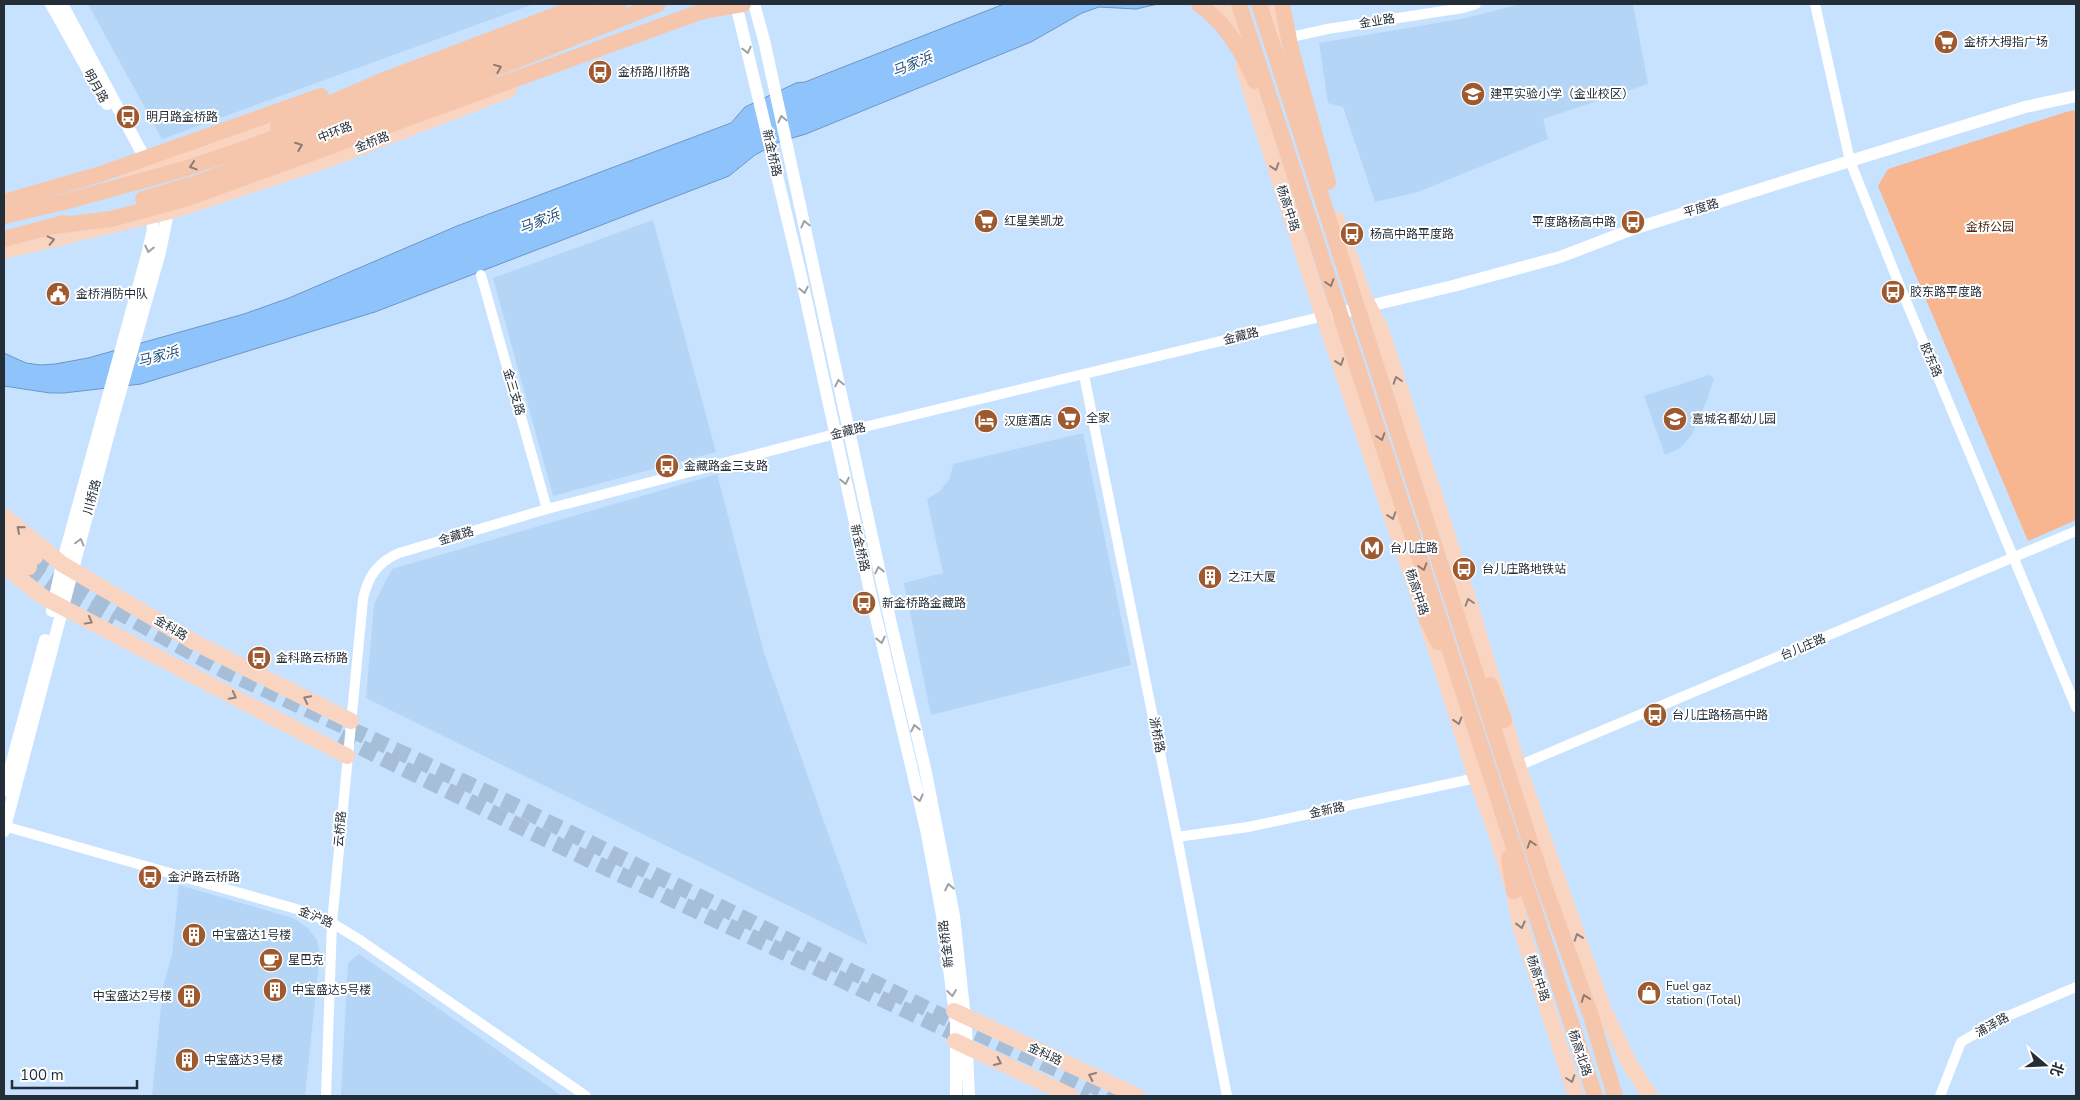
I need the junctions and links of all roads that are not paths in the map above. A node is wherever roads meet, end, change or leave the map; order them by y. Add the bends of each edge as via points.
1 (51, 4) edge
2 (62, 4) edge
3 (585, 4) edge
4 (610, 4) edge
5 (619, 4) edge
6 (658, 4) edge
7 (730, 4) edge
8 (736, 4) edge
9 (743, 4) edge
10 (754, 4) edge
11 (1199, 4) edge
12 (1223, 4) edge
13 (1239, 4) edge
14 (1259, 4) edge
15 (1270, 4) edge
16 (1282, 4) edge
17 (1476, 4) edge
18 (1815, 4) edge
19 (1278, 40) junction
20 (379, 82) junction
21 (2076, 96) edge
22 (220, 157) junction
23 (1850, 161) junction
24 (145, 167) junction
25 (4, 202) edge
26 (4, 207) edge
27 (161, 214) junction
28 (4, 216) edge
29 (54, 226) junction
30 (26, 235) junction
31 (4, 239) edge
32 (4, 243) edge
33 (4, 251) edge
34 (1322, 256) junction
35 (481, 274) dead end
36 (1370, 306) junction
37 (1324, 316) junction
38 (1362, 325) junction
39 (1084, 375) junction
40 (849, 431) junction
41 (835, 434) junction
42 (547, 509) junction
43 (4, 516) edge
44 (2076, 531) edge
45 (4, 532) edge
46 (4, 548) edge
47 (2014, 558) junction
48 (4, 566) edge
49 (378, 566) joint
50 (67, 567) junction
51 (1447, 587) junction
52 (58, 605) junction
53 (1425, 615) junction
54 (2076, 707) edge
55 (1472, 719) junction
56 (1504, 720) junction
57 (351, 722) junction
58 (347, 756) junction
59 (1524, 764) junction
60 (1476, 778) junction
61 (4, 791) edge
62 (1500, 806) junction
63 (4, 828) edge
64 (1178, 837) junction
65 (1520, 866) joint
66 (1514, 891) junction
67 (332, 923) junction
68 (2076, 986) edge
69 (959, 1014) junction
70 (961, 1044) junction
71 (1630, 1063) junction
72 (326, 1096) edge
73 (586, 1096) edge
74 (956, 1096) edge
75 (968, 1096) edge
76 (1071, 1096) tunnel mouth
77 (1136, 1096) edge
78 (1227, 1096) edge
79 (1576, 1096) edge
80 (1595, 1096) edge
81 (1617, 1096) edge
82 (1641, 1096) edge
83 (1650, 1096) edge
84 (1940, 1096) edge

1 - 24 street, 明月路
2 - 24 street, 明月路
3 - 20 highway
4 - 24 main road via 379,89
5 - 22 highway, 中环路 via 374,101
29 -> 6 highway, 中环路 via 194,184 277,154
7 - 27 main road, 金桥路 via 327,160
8 -> 41 street, 新金桥路
9 - 29 highway via 704,11 184,199 111,219
40 -> 10 street, 新金桥路
11 - 34 highway via 1226,30 1250,68
12 -> 37 main road, 杨高中路
13 - 34 highway, 杨高中路
14 - 38 highway
15 - 19 main road
16 - 38 highway
17 - 19 street, 金业路
18 - 23 street, 胶东路
19 - 36 main road via 1343,237
20 - 22 highway via 273,128
20 - 25 highway via 341,89 100,174
21 - 23 street, 平度路 via 2025,107
22 -> 28 highway, 中环路 via 153,178
23 - 36 street, 平度路 via 1633,229 1560,257
23 - 47 street, 胶东路
24 - 26 main road
24 - 27 street
33 -> 27 main road, 金桥路
27 - 50 street, 川桥路 via 160,252 136,315
29 - 30 highway, 中环路
30 - 31 highway, 中环路
30 - 32 highway
34 -> 55 highway, 杨高中路
35 - 42 street, 金三支路
36 - 37 street, 平度路
56 -> 36 main road via 1471,608 1381,330
37 - 39 street, 金藏路
37 -> 53 main road, 杨高中路
38 - 51 highway
39 - 40 street, 金藏路
39 - 64 street, 浙桥路
40 - 41 street, 金藏路
69 -> 40 street, 新金桥路 via 954,916
41 - 42 street, 金藏路
41 -> 69 street, 新金桥路 via 926,829
42 - 49 street, 金藏路 via 399,553
50 -> 43 main road, 金科路
44 - 47 street, 台儿庄路
45 - 46 main road via 32,562
47 - 54 street, 胶东路
47 - 59 street, 台儿庄路
48 - 52 main road
49 - 57 street, 云桥路 via 366,586 363,599
50 - 52 street, 川桥路
57 -> 50 main road, 金科路 via 194,642
51 - 56 highway
81 -> 51 highway, 杨高北路 via 1544,886
52 -> 58 main road
52 - 61 street, 川桥路
52 - 63 street, 川桥路
53 - 55 highway
53 -> 60 main road, 杨高中路
55 - 62 highway, 杨高中路
56 - 59 main road
57 - 58 street, 云桥路
58 - 67 street, 云桥路
71 -> 59 main road via 1604,1010
60 - 64 street, 金新路 via 1248,827
60 - 66 main road, 杨高中路
62 - 65 highway, 杨高中路
62 - 66 highway
63 - 67 street, 金沪路 via 300,910
64 - 78 street, 浙桥路
65 - 80 highway, 杨高北路
66 -> 79 main road, 杨高中路 via 1520,925
67 - 72 street, 云桥路
67 - 73 street, 金沪路 via 410,973
68 - 84 street, 浦泽路 via 2003,1018 1961,1042
69 - 70 street, 新金桥路
77 -> 69 main road, 金科路
70 - 74 street, 新金桥路
70 - 75 street, 新金桥路
70 -> 76 main road
71 - 82 main road
71 - 83 main road

